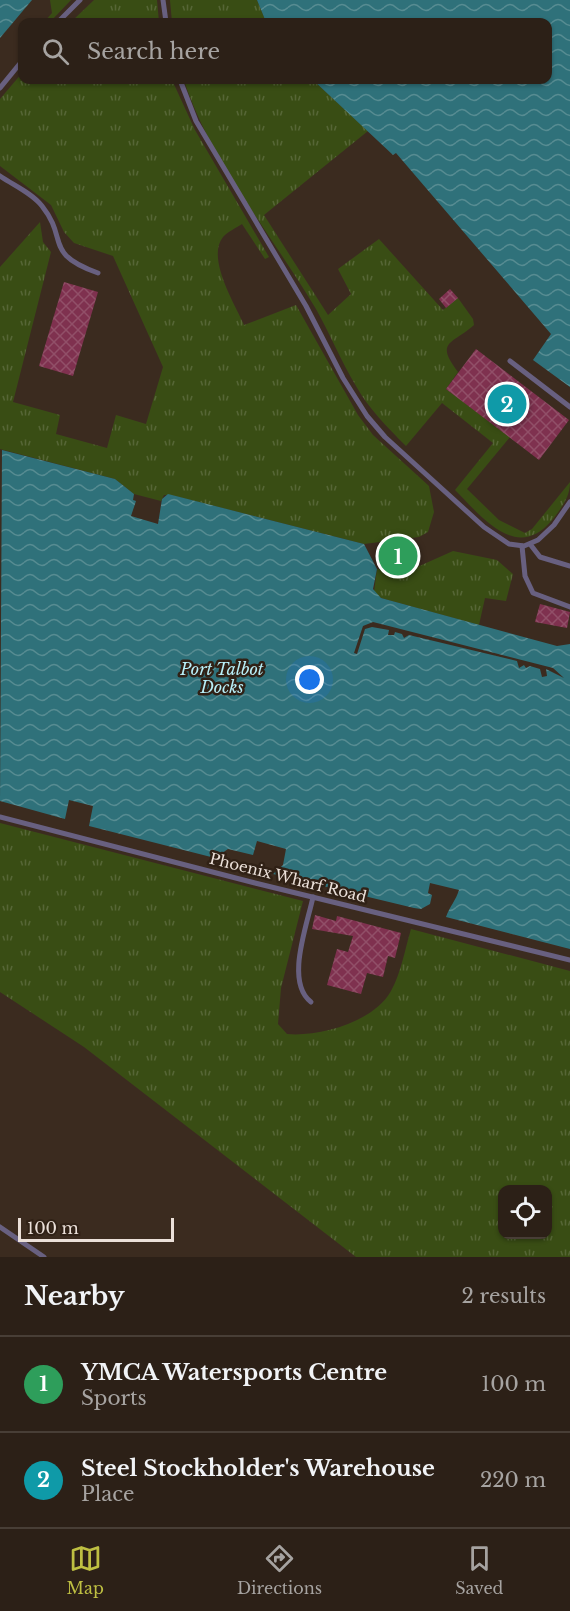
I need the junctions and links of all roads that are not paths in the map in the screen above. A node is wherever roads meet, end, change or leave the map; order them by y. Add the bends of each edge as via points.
1 (80, 0) edge
2 (163, 0) edge
3 (62, 18) edge
4 (165, 18) edge
5 (18, 66) edge
6 (182, 84) edge
7 (0, 88) edge
8 (0, 176) edge
9 (98, 273) dead end
10 (510, 361) dead end
11 (570, 407) edge
12 (570, 502) edge
13 (530, 544) junction
14 (522, 546) junction
15 (570, 566) edge
16 (570, 607) edge
17 (0, 817) edge
18 (313, 897) junction
19 (570, 960) edge
20 (311, 1002) dead end
21 (0, 1227) edge
22 (44, 1257) edge

1 - 3 lane
2 - 4 lane
5 - 7 lane
6 - 14 lane via 196,122 367,417 484,527 502,541
8 - 9 lane via 40,204 68,259
10 - 11 lane
12 - 13 lane via 547,532
13 - 14 lane
13 - 15 lane via 540,557
14 - 16 lane via 525,576 533,593
17 - 18 lane, Phoenix Wharf Road
18 - 19 lane, Phoenix Wharf Road
18 - 20 lane via 297,978
21 - 22 lane

